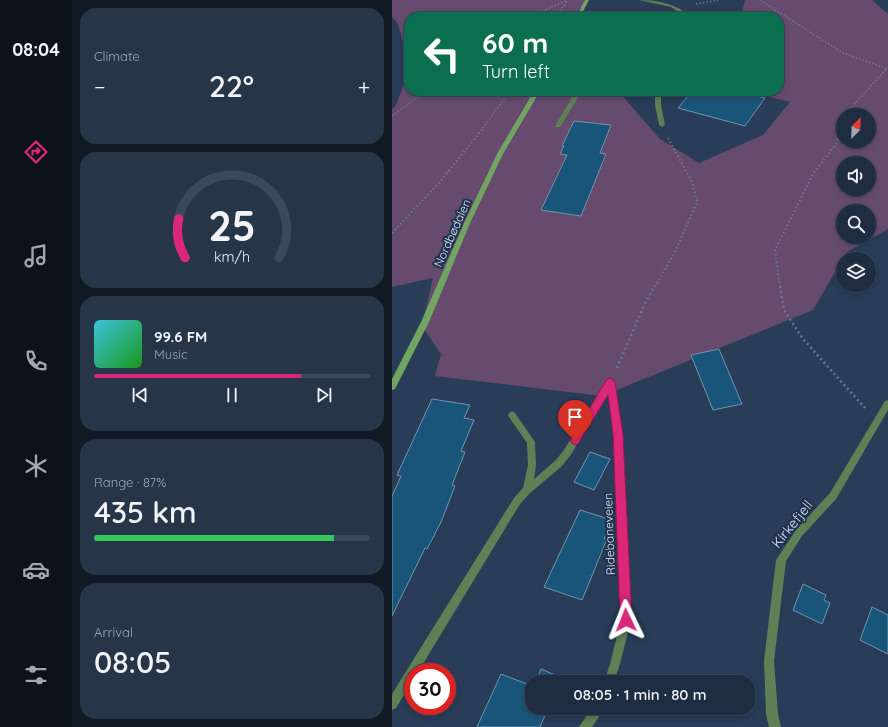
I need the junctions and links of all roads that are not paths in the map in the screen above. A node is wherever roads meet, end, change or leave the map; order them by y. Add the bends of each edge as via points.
1 (587, 0) edge
2 (640, 0) edge
3 (581, 12) edge
4 (681, 12) edge
5 (533, 96) edge
6 (576, 96) edge
7 (658, 96) edge
8 (662, 125) road end
9 (558, 126) dead end
10 (395, 375) edge
11 (392, 387) edge
12 (888, 403) edge
13 (512, 415) dead end
14 (527, 490) junction
15 (611, 675) edge
16 (392, 704) edge
17 (593, 715) edge
18 (585, 727) edge
19 (775, 727) edge

1 - 3 street
2 - 4 street via 672,6
5 - 10 street, Nordbødalen via 500,154 425,322
6 - 9 street
7 - 8 street
10 - 11 street, Nordbødalen
12 - 19 street, Kirkefjell via 833,496 799,533 781,560 769,661
13 - 14 street via 531,442 532,465
14 - 15 street, Ridebaneveien via 568,453 610,382 618,434 626,620
14 - 16 street via 516,501
17 - 18 street

